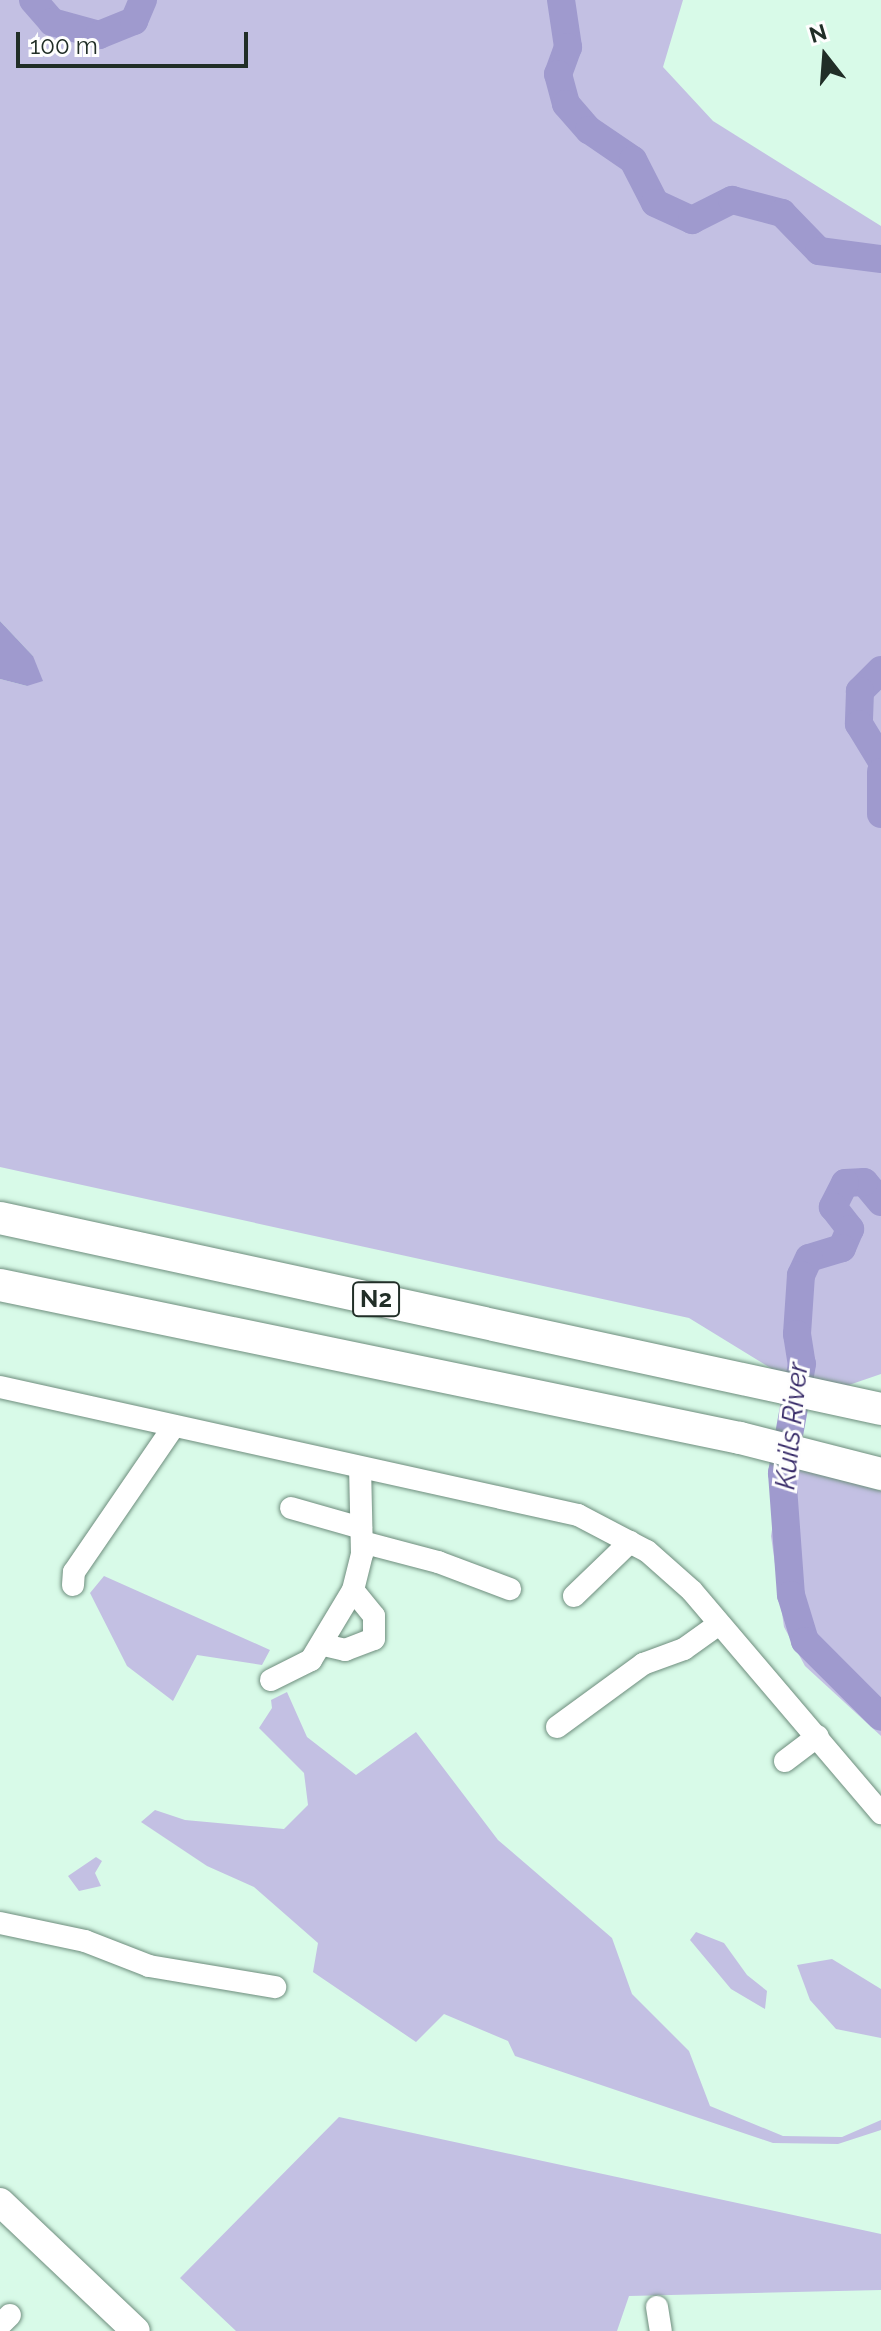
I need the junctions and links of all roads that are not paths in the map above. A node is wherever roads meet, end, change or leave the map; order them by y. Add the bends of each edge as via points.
1 (0, 1218) edge
2 (0, 1285) edge
3 (0, 1387) edge
4 (867, 1406) edge
5 (174, 1426) junction
6 (360, 1469) junction
7 (881, 1474) edge
8 (291, 1508) dead end
9 (362, 1535) junction
10 (630, 1542) junction
11 (73, 1585) dead end
12 (510, 1589) dead end
13 (353, 1590) junction
14 (574, 1596) dead end
15 (719, 1624) junction
16 (324, 1645) junction
17 (271, 1680) dead end
18 (557, 1727) dead end
19 (818, 1736) junction
20 (785, 1761) dead end
21 (881, 1813) edge
22 (0, 1923) edge
23 (275, 1987) dead end
24 (0, 2202) edge
25 (657, 2307) dead end
26 (136, 2331) edge
27 (661, 2331) edge

1 - 4 highway, N2
2 - 7 highway via 740,1438
3 - 5 street
5 - 6 street
5 - 11 street via 74,1572
6 - 9 street
6 - 10 street via 578,1515
8 - 9 street
9 - 12 street
9 - 13 street
10 - 14 street
10 - 15 street via 669,1570
13 - 16 street
13 - 16 street via 374,1616 374,1639 345,1650
15 - 18 street via 684,1649 643,1664
15 - 19 street
16 - 17 street via 311,1660
19 - 20 street
19 - 21 street
22 - 23 street via 85,1941 149,1966
24 - 26 main road
25 - 27 street

